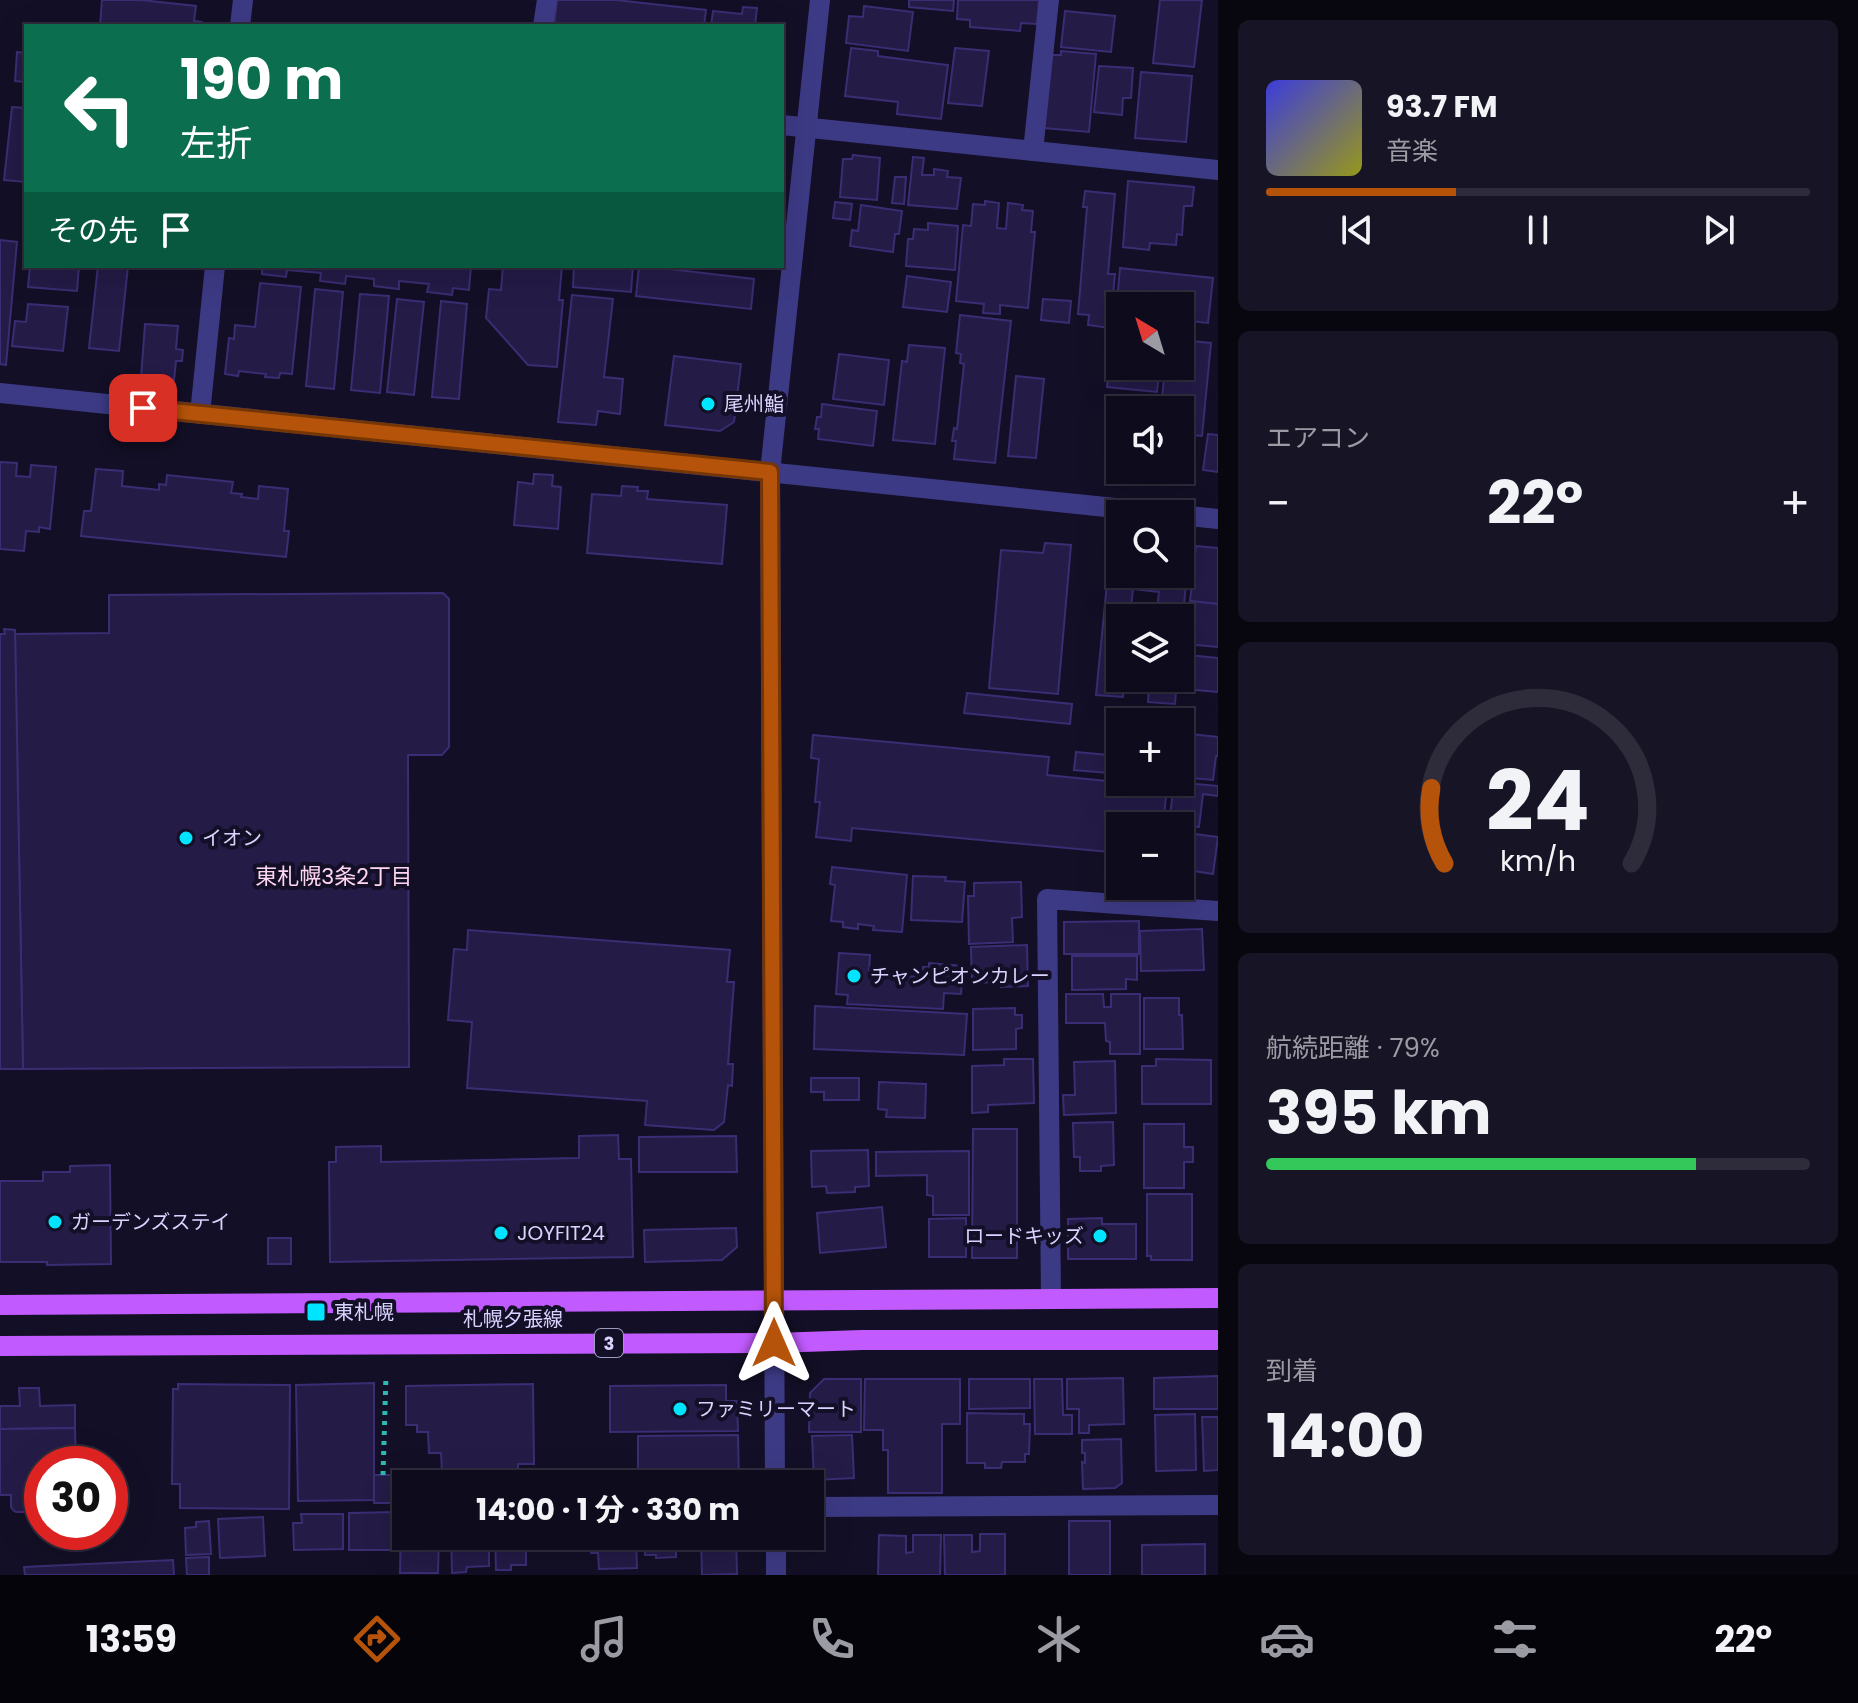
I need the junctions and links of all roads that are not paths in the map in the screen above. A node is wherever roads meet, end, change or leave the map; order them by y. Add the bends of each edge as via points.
1 (243, 0) edge
2 (547, 0) edge
3 (820, 0) edge
4 (1049, 0) edge
5 (240, 24) edge
6 (543, 24) edge
7 (784, 125) edge
8 (807, 127) junction
9 (1033, 151) junction
10 (1218, 170) edge
11 (215, 268) edge
12 (0, 393) edge
13 (200, 414) junction
14 (770, 472) junction
15 (1106, 507) edge
16 (1194, 516) edge
17 (1218, 519) edge
18 (1218, 911) edge
19 (1218, 1298) edge
20 (1051, 1299) junction
21 (774, 1300) junction
22 (0, 1305) edge
23 (1218, 1340) edge
24 (774, 1343) junction
25 (0, 1346) edge
26 (775, 1470) edge
27 (1218, 1505) edge
28 (824, 1507) edge
29 (776, 1550) edge
30 (776, 1575) edge

1 - 5 street
2 - 6 street
3 - 8 street
4 - 9 street
7 - 8 street
8 - 9 street
8 - 14 street
9 - 10 street
11 - 13 street
12 - 13 street
13 - 14 street
14 - 15 street
14 - 21 street
16 - 17 street
18 - 20 street via 1047,899
19 - 20 main road, 札幌夕張線 / 3
20 - 21 main road, 札幌夕張線 / 3
21 - 22 main road, 札幌夕張線 / 3
21 - 24 street
23 - 24 main road, 札幌夕張線 / 3
24 - 25 main road, 札幌夕張線 / 3
24 - 26 street
27 - 28 street
29 - 30 street

